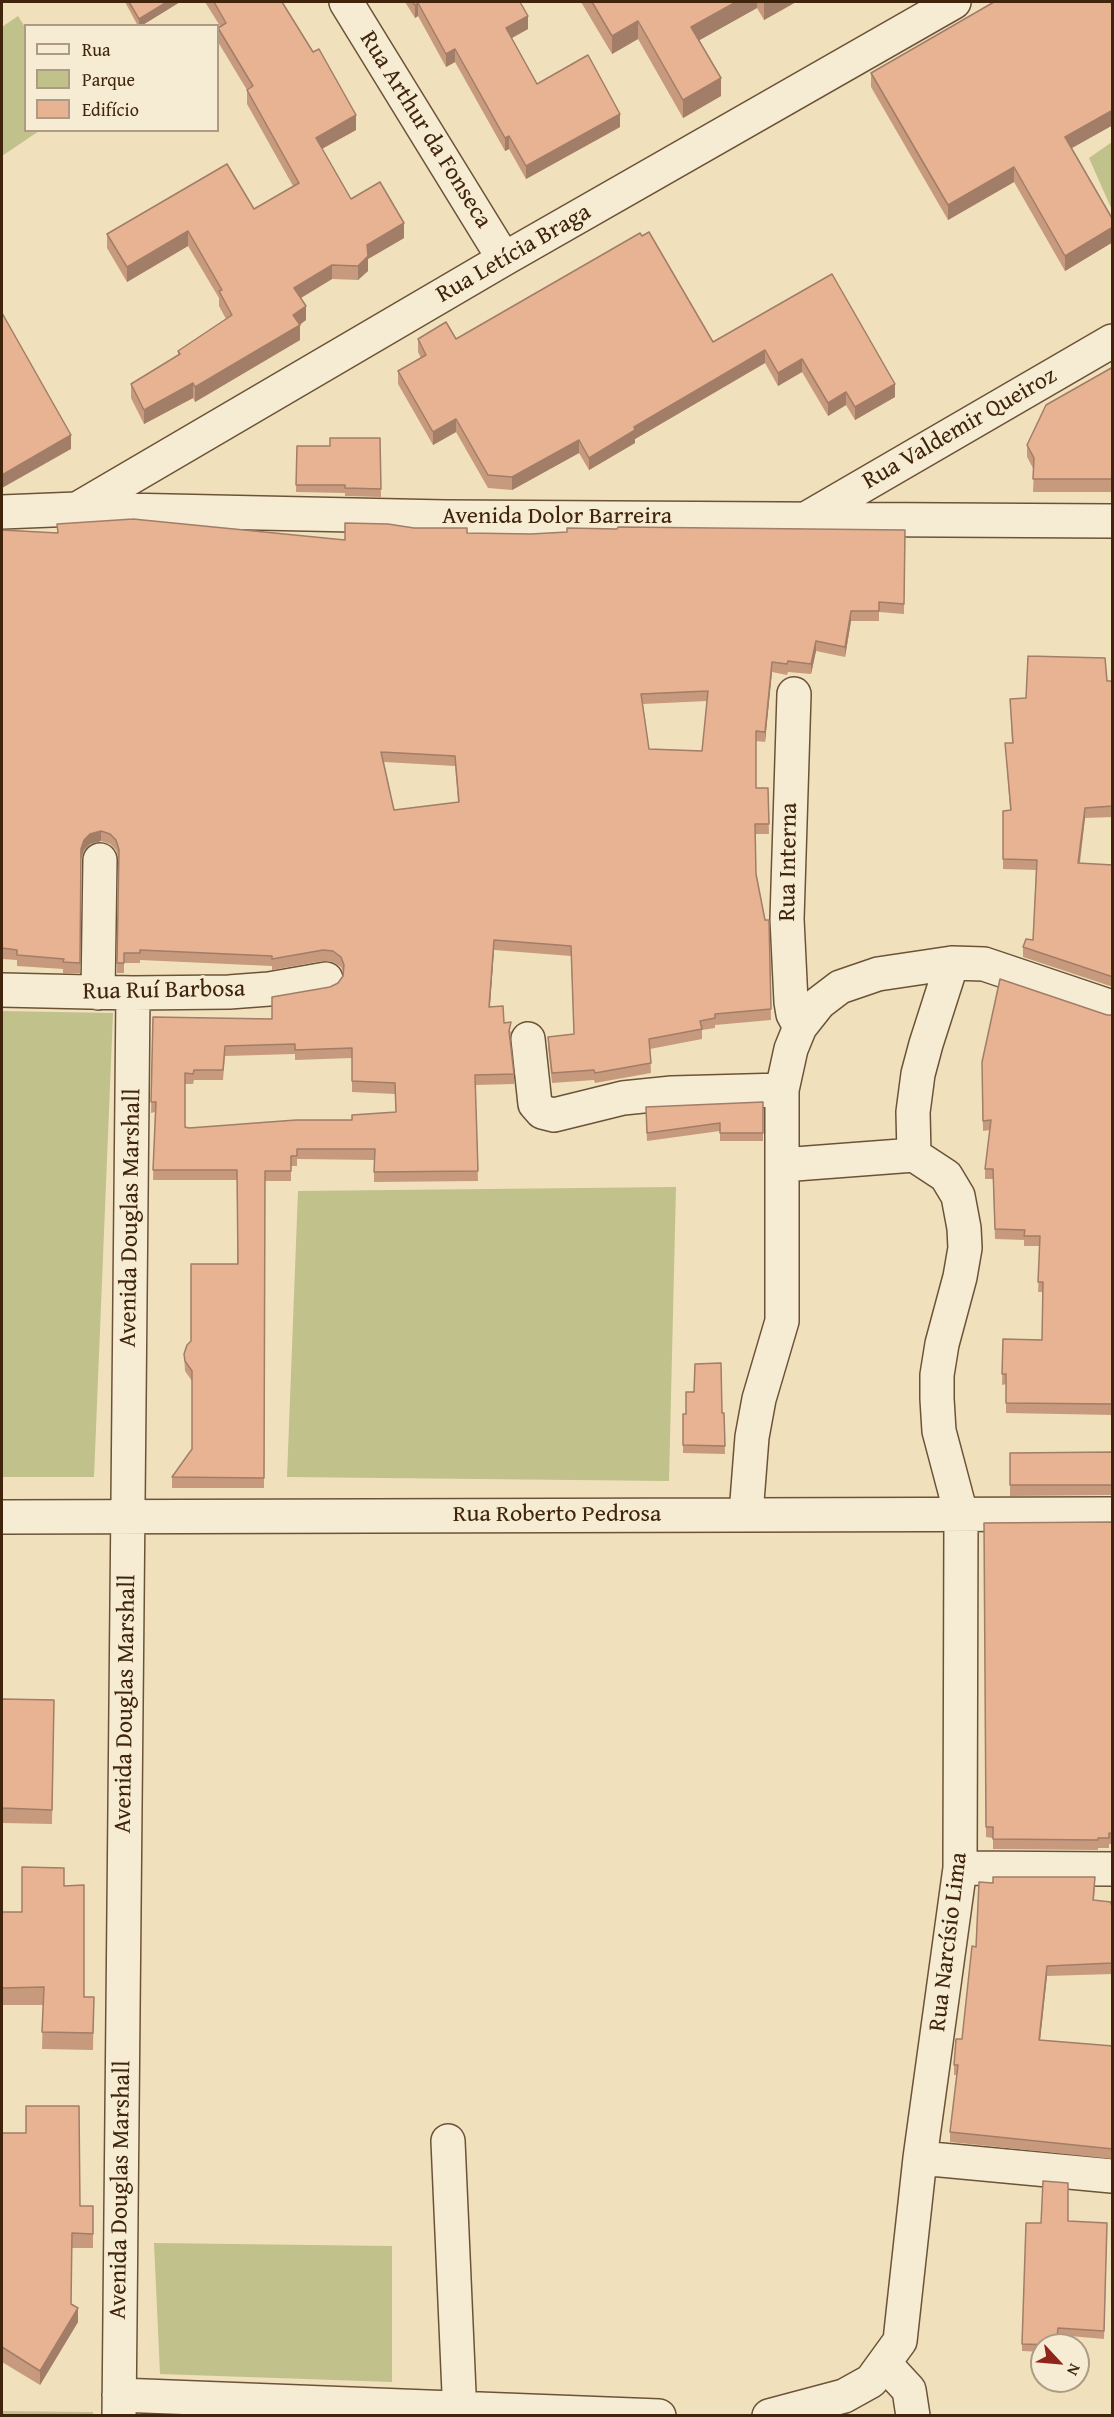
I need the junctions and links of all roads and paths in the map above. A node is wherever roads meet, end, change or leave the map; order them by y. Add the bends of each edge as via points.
1 (346, 2) edge
2 (954, 2) edge
3 (504, 259) junction
4 (1113, 341) edge
5 (77, 509) junction
6 (2, 512) edge
7 (808, 518) junction
8 (1113, 521) edge
9 (794, 694) dead end
10 (100, 860) dead end
11 (952, 963) junction
12 (326, 979) dead end
13 (2, 990) edge
14 (98, 993) junction
15 (133, 993) junction
16 (1113, 1007) edge
17 (800, 1027) junction
18 (528, 1039) dead end
19 (782, 1090) junction
20 (914, 1155) junction
21 (782, 1165) junction
22 (746, 1514) junction
23 (961, 1514) junction
24 (1113, 1514) edge
25 (2, 1517) edge
26 (128, 1518) junction
27 (960, 1868) junction
28 (1113, 1869) edge
29 (448, 2141) dead end
30 (920, 2158) junction
31 (1113, 2176) edge
32 (885, 2364) junction
33 (119, 2405) edge
34 (460, 2412) edge
35 (659, 2415) edge
36 (769, 2415) edge
37 (913, 2415) edge

1 - 3 street, Rua Arthur da Fonseca
2 - 3 street, Rua Letícia Braga
3 - 5 street, Rua Letícia Braga
4 - 7 street, Rua Valdemir Queiroz
5 - 6 street, Avenida Dolor Barreira
5 - 7 street, Avenida Dolor Barreira via 457,517
7 - 8 street, Avenida Dolor Barreira
9 - 17 street, Rua Interna via 787,919 793,1014
10 - 14 street
11 - 16 street via 984,964
11 - 17 street via 878,974 840,987 819,1003
11 - 20 street via 918,1074 913,1112
12 - 15 street, Rua Ruí Barbosa via 259,990
13 - 14 street, Rua Ruí Barbosa
14 - 15 street, Rua Ruí Barbosa
15 - 26 street, Avenida Douglas Marshall
17 - 19 street
18 - 19 street via 535,1104 542,1112 554,1115 623,1098
19 - 21 street
20 - 21 street
20 - 23 street, Rua Narcísio Lima via 946,1176 958,1196 964,1228 962,1268 937,1375 939,1431
21 - 22 street via 782,1321 759,1399
22 - 23 street, Rua Roberto Pedrosa
22 - 26 street, Rua Roberto Pedrosa
23 - 24 street, Rua Roberto Pedrosa
23 - 27 street, Rua Narcísio Lima
25 - 26 street, Rua Roberto Pedrosa
26 - 33 street, Avenida Douglas Marshall
27 - 28 street
27 - 30 street, Rua Narcísio Lima
29 - 34 street
30 - 31 street
30 - 32 street, Rua Narcísio Lima via 900,2341
32 - 36 street, Rua Narcísio Lima via 871,2381 844,2396
32 - 37 street via 909,2390
33 - 34 street
34 - 35 street

